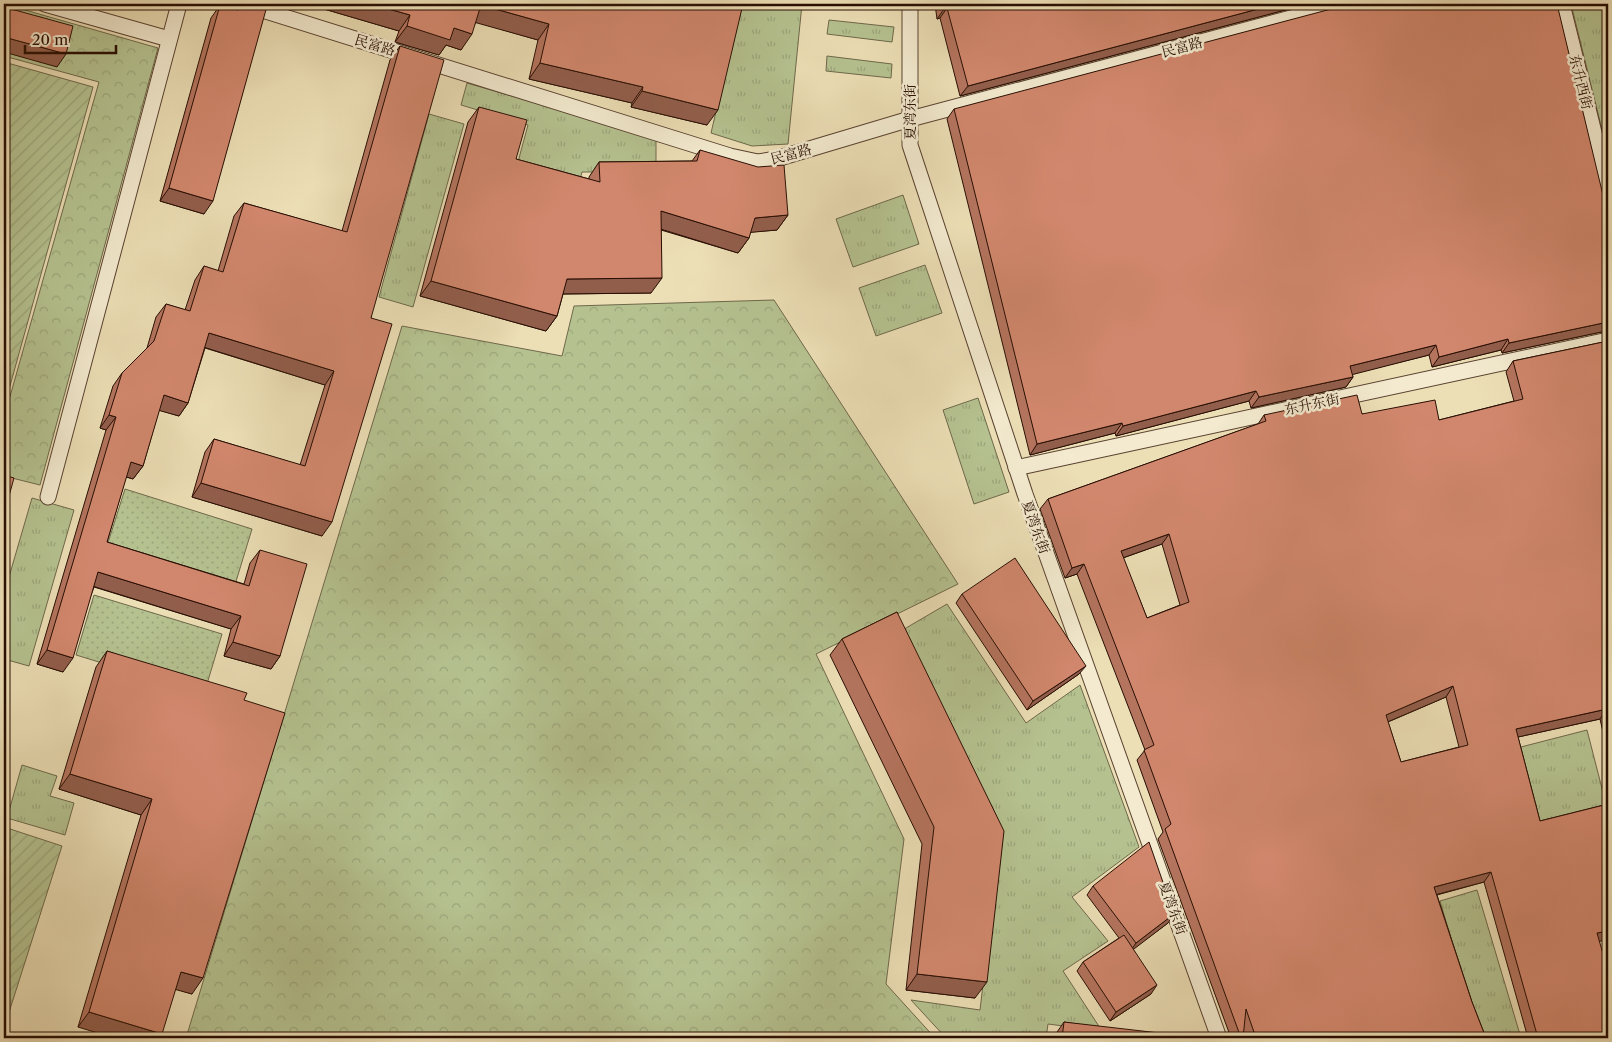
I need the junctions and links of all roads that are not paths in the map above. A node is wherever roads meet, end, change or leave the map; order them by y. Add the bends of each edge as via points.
1 (45, 4) edge
2 (179, 4) edge
3 (243, 4) edge
4 (910, 4) edge
5 (1344, 4) edge
6 (1562, 4) edge
7 (169, 39) junction
8 (910, 119) junction
9 (1608, 189) edge
10 (1608, 340) edge
11 (1016, 468) junction
12 (48, 497) dead end
13 (1218, 1037) edge

1 - 7 lane
2 - 7 lane
3 - 8 lane, 民富路 via 758,162
4 - 8 lane, 夏湾东街
5 - 8 lane, 民富路
6 - 9 lane, 东升西街
7 - 12 lane
8 - 11 lane, 夏湾东街 via 910,145
10 - 11 lane, 东升东街
11 - 13 lane, 夏湾东街

